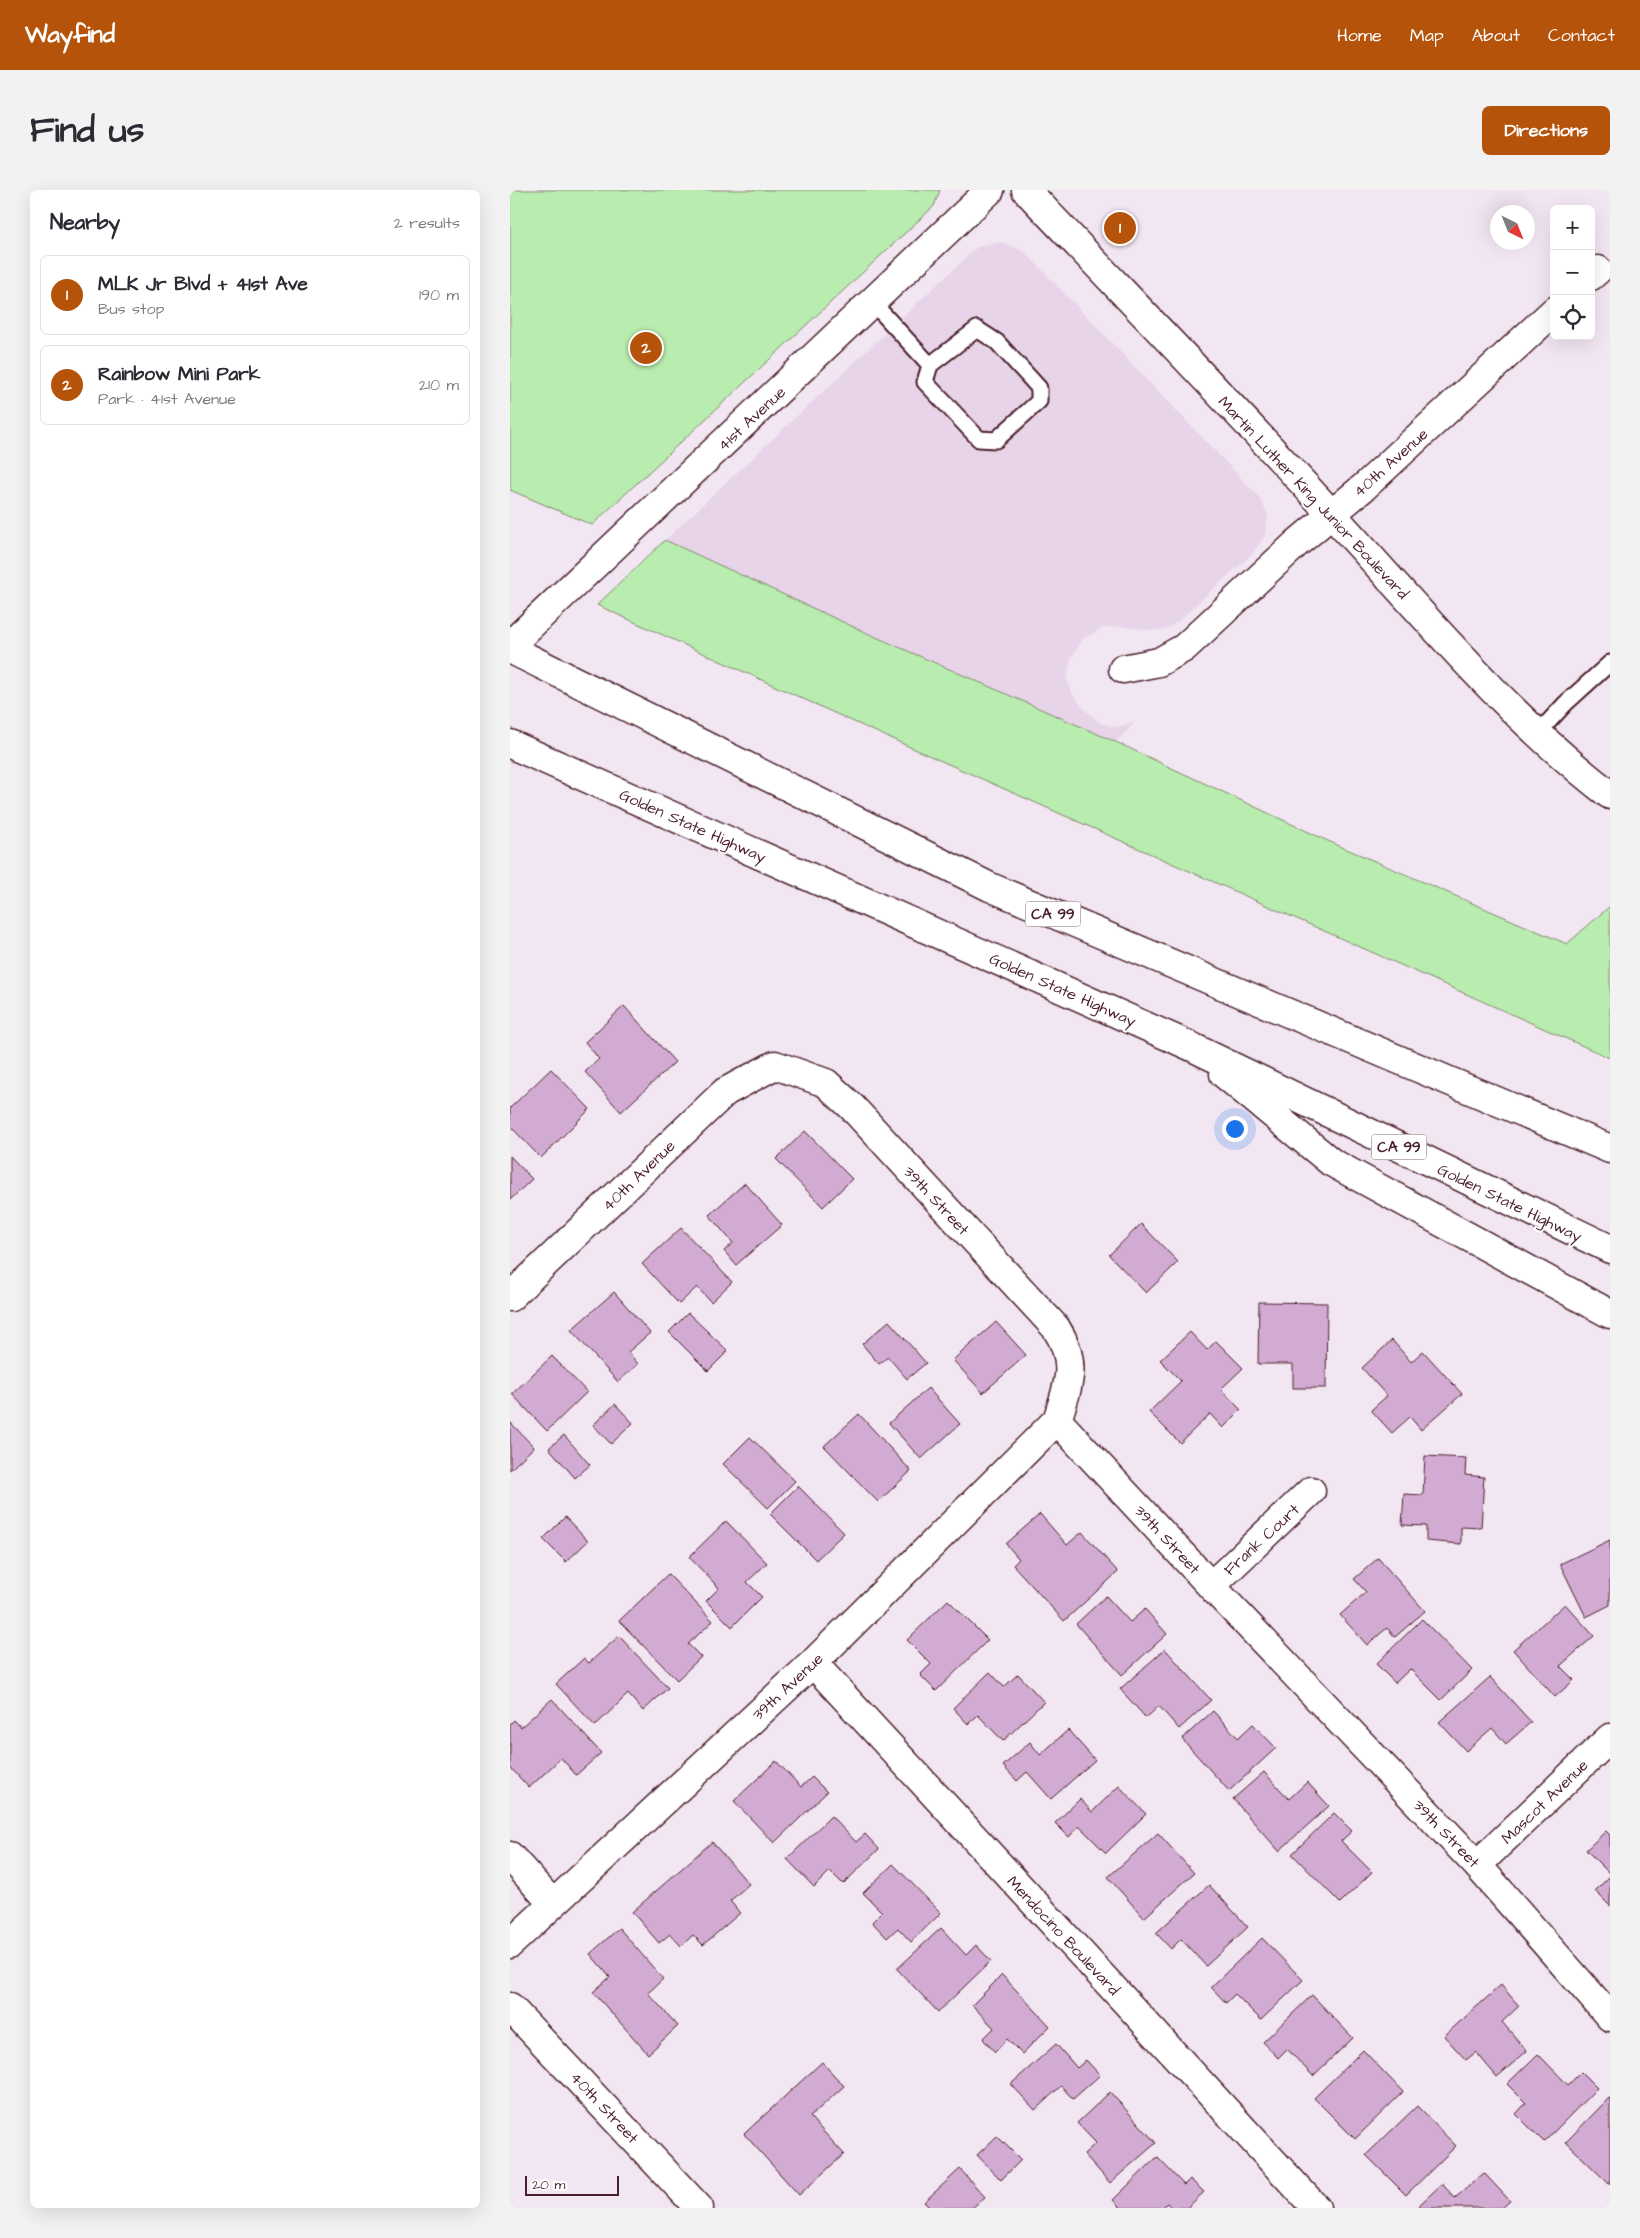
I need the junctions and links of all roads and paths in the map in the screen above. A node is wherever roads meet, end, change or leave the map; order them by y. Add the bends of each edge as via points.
1 (990, 190) edge
2 (1026, 190) edge
3 (873, 303) junction
4 (1550, 315) edge
5 (930, 365) junction
6 (1331, 514) junction
7 (510, 647) edge
8 (1610, 663) edge
9 (1123, 669) dead end
10 (1537, 734) junction
11 (510, 744) edge
12 (1610, 795) edge
13 (1188, 1045) junction
14 (775, 1065) joint
15 (1610, 1150) edge
16 (1610, 1249) edge
17 (510, 1297) edge
18 (1610, 1314) edge
19 (1057, 1420) junction
20 (1311, 1491) dead end
21 (1211, 1586) junction
22 (813, 1662) junction
23 (1610, 1738) edge
24 (510, 1856) edge
25 (1477, 1864) junction
26 (553, 1904) junction
27 (510, 1944) edge
28 (510, 2007) edge
29 (1610, 2017) edge
30 (699, 2208) edge
31 (1316, 2208) edge

1 - 3 main road, 41st Avenue
2 - 6 main road, Martin Luther King Junior Boulevard
3 - 5 lane
3 - 7 main road, 41st Avenue
4 - 6 main road, 40th Avenue
5 - 5 lane via 977,329 998,342 1039,388 1039,401 996,440 979,439 925,382
6 - 9 main road, 40th Avenue via 1184,648 1159,662
6 - 10 main road, Martin Luther King Junior Boulevard
7 - 15 main road, CA 99 via 990,887
8 - 10 lane
10 - 12 main road, Martin Luther King Junior Boulevard via 1569,764
11 - 13 main road, Golden State Highway / CA 99
13 - 16 main road, Golden State Highway / CA 99
13 - 18 main road via 1331,1162
14 - 17 main road, 40th Avenue via 725,1092
14 - 19 main road, 39th Street via 826,1083 839,1095 1056,1328 1065,1342 1071,1366
19 - 21 main road, 39th Street
19 - 22 main road, 39th Avenue
20 - 21 main road, Frank Court
21 - 25 main road, 39th Street
22 - 26 main road, 39th Avenue
22 - 31 main road, Mendocino Boulevard
23 - 25 main road, Mascot Avenue
24 - 26 main road
25 - 29 main road, 39th Street
26 - 27 main road, 39th Avenue
28 - 30 main road, 40th Street

